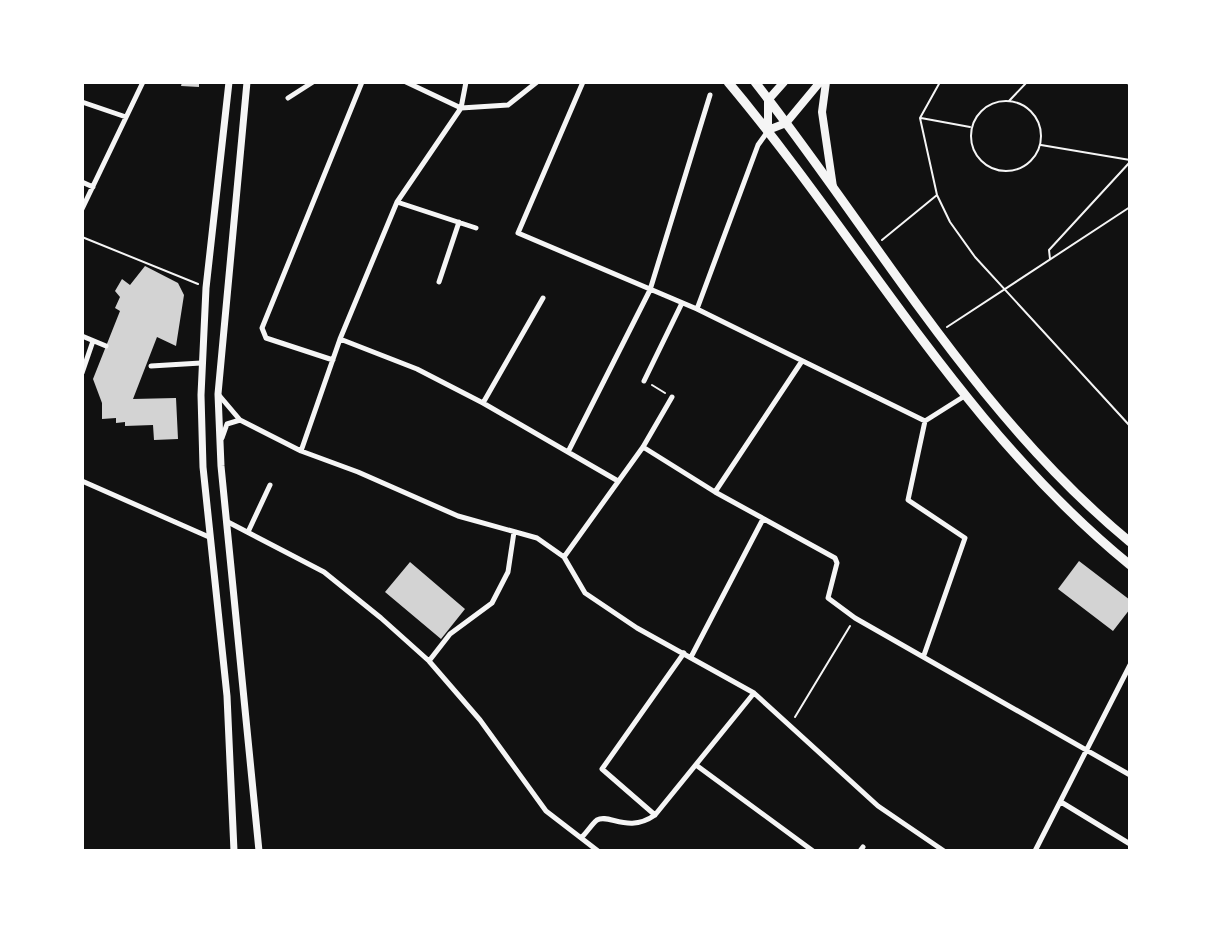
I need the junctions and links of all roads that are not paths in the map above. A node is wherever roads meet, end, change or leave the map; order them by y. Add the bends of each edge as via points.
1 (144, 82) edge
2 (229, 82) edge
3 (247, 82) edge
4 (313, 82) edge
5 (362, 82) edge
6 (406, 82) edge
7 (466, 82) edge
8 (537, 82) edge
9 (583, 82) edge
10 (728, 82) edge
11 (755, 82) edge
12 (785, 82) edge
13 (820, 82) edge
14 (826, 82) edge
15 (710, 95) dead end
16 (288, 98) dead end
17 (768, 100) junction
18 (82, 102) edge
19 (461, 108) junction
20 (126, 117) junction
21 (786, 123) junction
22 (768, 130) junction
23 (82, 182) edge
24 (93, 187) junction
25 (833, 187) junction
26 (397, 202) junction
27 (82, 209) edge
28 (459, 222) junction
29 (476, 228) dead end
30 (439, 282) dead end
31 (650, 290) junction
32 (543, 298) dead end
33 (682, 303) junction
34 (697, 309) junction
35 (82, 336) edge
36 (340, 340) junction
37 (93, 341) junction
38 (106, 346) dead end
39 (333, 360) junction
40 (802, 361) junction
41 (201, 363) junction
42 (151, 366) dead end
43 (82, 373) edge
44 (644, 381) road end
45 (218, 394) junction
46 (672, 397) road end
47 (963, 397) junction
48 (483, 403) junction
49 (240, 420) junction
50 (925, 421) junction
51 (220, 442) junction
52 (643, 447) junction
53 (302, 452) junction
54 (568, 452) junction
55 (82, 481) edge
56 (618, 481) junction
57 (270, 485) dead end
58 (715, 492) junction
59 (763, 519) junction
60 (226, 521) junction
61 (248, 531) junction
62 (514, 532) junction
63 (209, 537) junction
64 (1130, 542) edge
65 (564, 557) junction
66 (1130, 565) edge
67 (684, 653) junction
68 (924, 655) junction
69 (691, 657) junction
70 (429, 661) junction
71 (1130, 665) edge
72 (754, 693) junction
73 (1086, 753) junction
74 (696, 765) junction
75 (1130, 775) edge
76 (1061, 802) junction
77 (655, 815) junction
78 (582, 837) junction
79 (1130, 844) edge
80 (234, 851) edge
81 (259, 851) edge
82 (598, 851) edge
83 (813, 851) edge
84 (944, 851) edge
85 (1035, 851) edge

1 - 20 street
2 - 41 street
3 - 45 street
4 - 16 street
5 - 39 street via 262,328 266,338
6 - 19 street
7 - 19 street
8 - 19 street via 508,105
9 - 31 street via 518,233
10 - 22 main road
11 - 17 main road
12 - 17 main road
13 - 21 main road
14 - 25 main road via 821,113
15 - 31 street
17 - 21 main road
17 - 22 main road
18 - 20 street
19 - 26 street
20 - 24 street
21 - 22 main road
21 - 25 main road
22 - 34 street via 758,145
22 - 47 main road
23 - 24 street
24 - 27 street
25 - 64 main road via 937,334 1038,455 1083,503
26 - 28 street
26 - 36 street
28 - 29 street
28 - 30 street
31 - 33 street
31 - 54 street
32 - 48 street
33 - 34 street
33 - 44 street
34 - 40 street
35 - 37 street
36 - 39 street
36 - 48 street via 417,369
37 - 38 street
37 - 43 street
39 - 53 street
40 - 50 street
40 - 58 street
41 - 42 street
41 - 63 street
45 - 49 street
45 - 51 street
46 - 52 street
47 - 50 street
47 - 66 main road via 1073,516
48 - 54 street
49 - 51 street via 227,424
49 - 53 street
50 - 68 street via 908,500 965,538
51 - 60 street
52 - 56 street
52 - 58 street
53 - 62 street via 458,516
54 - 56 street
55 - 63 street
56 - 65 street
57 - 61 street
58 - 59 street
59 - 68 street via 837,560 828,598
59 - 69 street
60 - 61 street
60 - 81 street
61 - 70 street via 324,572
62 - 65 street via 537,538
62 - 70 street via 508,572 492,603 450,634
63 - 80 street via 226,696
65 - 67 street via 584,593
67 - 69 street
67 - 77 street via 602,769
68 - 73 street
69 - 72 street
70 - 78 street via 480,720 546,811
71 - 73 street
72 - 74 street
72 - 84 street via 878,806
73 - 75 street
73 - 76 street
74 - 77 street
74 - 83 street
76 - 79 street
76 - 85 street
77 - 78 street via 634,825 603,818
78 - 82 street

